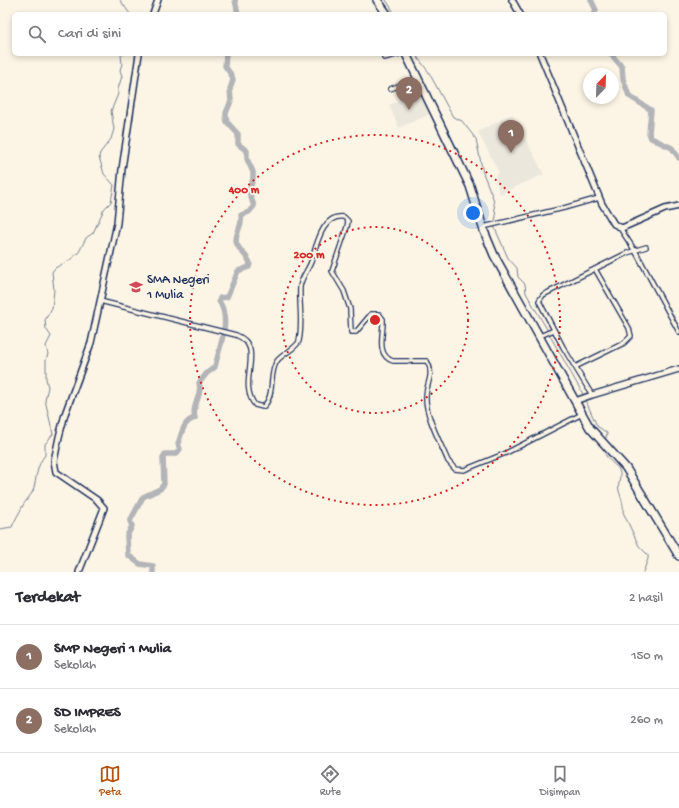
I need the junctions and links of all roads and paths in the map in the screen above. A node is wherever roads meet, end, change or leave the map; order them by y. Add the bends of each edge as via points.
1 (158, 0) edge
2 (373, 0) edge
3 (378, 0) edge
4 (512, 0) edge
5 (153, 12) edge
6 (382, 12) edge
7 (386, 12) edge
8 (519, 12) edge
9 (140, 56) edge
10 (392, 56) edge
11 (407, 56) edge
12 (411, 56) edge
13 (541, 56) edge
14 (384, 58) dead end
15 (419, 78) junction
16 (425, 86) junction
17 (390, 89) dead end
18 (599, 198) junction
19 (679, 206) edge
20 (486, 226) junction
21 (620, 228) junction
22 (646, 247) dead end
23 (634, 250) junction
24 (596, 269) junction
25 (100, 301) junction
26 (552, 330) junction
27 (679, 332) edge
28 (542, 335) junction
29 (575, 367) junction
30 (679, 369) edge
31 (590, 395) junction
32 (578, 400) junction
33 (582, 414) junction
34 (608, 447) junction
35 (679, 549) edge
36 (679, 556) edge
37 (79, 572) edge

1 - 5 street
2 - 6 highway
3 - 7 highway
4 - 8 street
9 - 25 street via 122,169 117,223
10 - 14 street
11 - 15 highway
12 - 16 highway
13 - 18 street
15 - 16 highway
15 - 17 street
16 - 20 highway
18 - 20 street
18 - 21 street via 612,222
19 - 21 street via 665,208
20 - 28 highway via 494,255
21 - 23 street
22 - 23 street
23 - 24 street
23 - 27 street
24 - 26 street via 540,297 539,302
24 - 29 street via 631,336 624,343
25 - 33 street via 244,339 249,346 251,362 248,389 254,405 263,406 268,398 276,362 298,343 302,316 301,283 312,260 318,238 334,218 344,217 348,221 347,227 332,271 344,291 350,309 350,330 354,333 371,314 379,314 383,322 381,342 389,359 427,361 431,374 426,393 427,403 452,468 464,470 480,464
25 - 37 street via 91,343 65,414 54,461 56,472 97,500 104,508
26 - 28 street
26 - 29 street
28 - 32 highway
29 - 31 street
30 - 31 street
31 - 32 street
32 - 33 highway
32 - 34 highway
33 - 34 highway via 593,432
34 - 35 highway via 629,466
34 - 36 highway via 626,468

